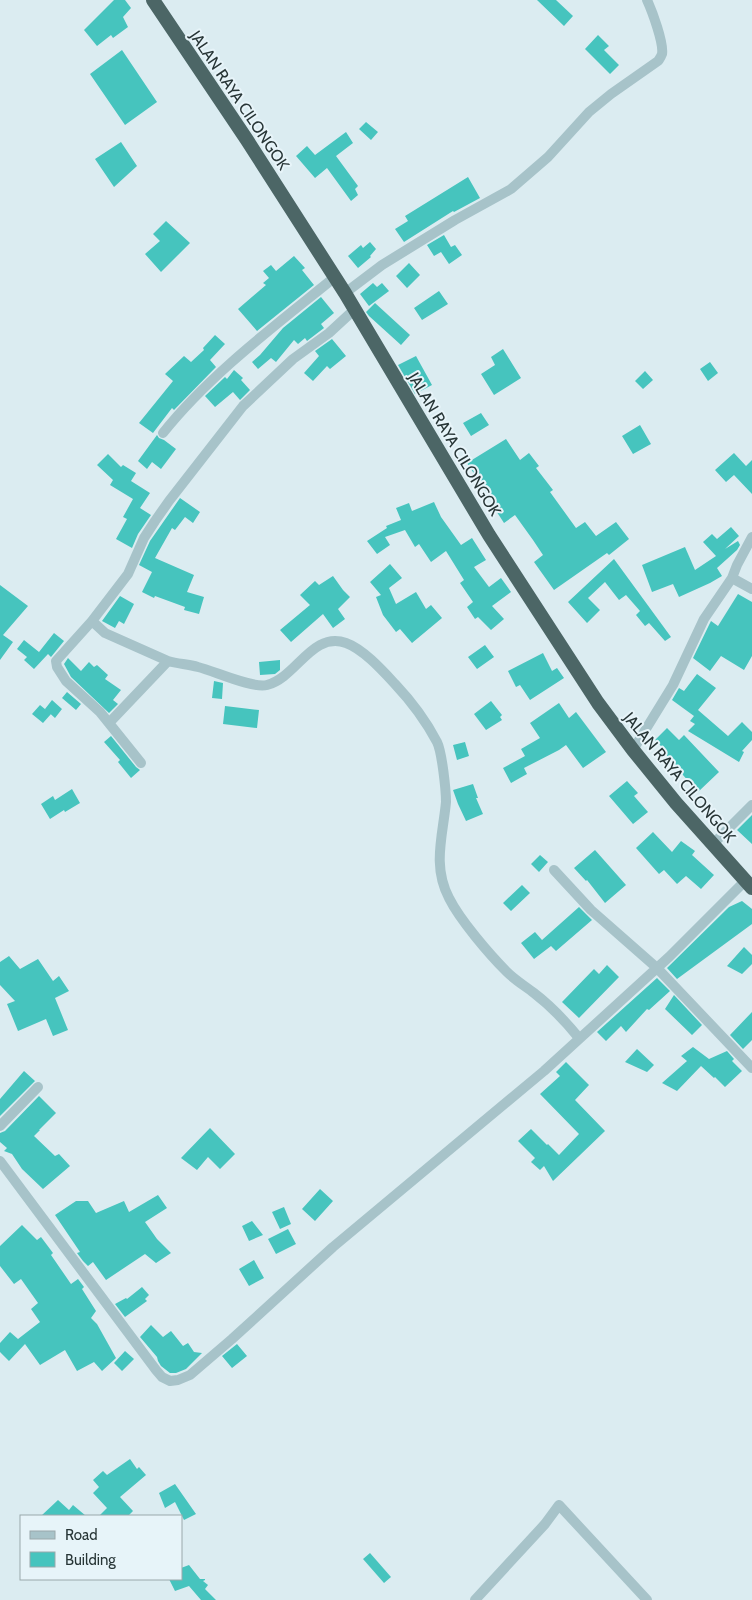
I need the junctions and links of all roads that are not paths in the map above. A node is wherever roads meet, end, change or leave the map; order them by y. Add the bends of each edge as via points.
1 (153, 0) edge
2 (647, 0) edge
3 (334, 277) junction
4 (345, 293) junction
5 (355, 309) junction
6 (163, 433) dead end
7 (752, 537) edge
8 (732, 578) junction
9 (752, 589) edge
10 (92, 621) junction
11 (168, 661) junction
12 (109, 723) junction
13 (633, 750) junction
14 (141, 763) dead end
15 (752, 805) edge
16 (713, 844) junction
17 (554, 870) dead end
18 (749, 884) edge
19 (656, 968) junction
20 (579, 1038) junction
21 (752, 1068) edge
22 (38, 1087) dead end
23 (0, 1126) edge
24 (0, 1161) edge
25 (475, 1600) edge
26 (647, 1600) edge

1 - 3 highway, JALAN RAYA CILONGOK
2 - 4 street via 662,48 658,60 589,112 548,157 510,189 382,266
3 - 4 highway, JALAN RAYA CILONGOK
3 - 6 street via 195,395
4 - 5 highway, JALAN RAYA CILONGOK
5 - 10 street via 243,406 169,500 144,538 128,574
5 - 13 highway, JALAN RAYA CILONGOK via 489,535 598,703
7 - 8 street
8 - 9 street
8 - 13 street via 704,619 673,684
10 - 11 street via 105,633
10 - 12 street via 58,658 56,667
11 - 12 street
11 - 20 street via 196,666 259,686 278,680 314,648 329,641 344,642 357,648 385,673 407,697 438,744 446,800 439,854 441,880 449,898 508,973 536,994
12 - 14 street
13 - 16 highway, JALAN RAYA CILONGOK
15 - 16 street
16 - 18 highway, JALAN RAYA CILONGOK
17 - 19 street via 591,910
18 - 19 street
19 - 20 street
19 - 21 street
20 - 24 street via 544,1071 332,1247 190,1375 178,1380 170,1381 156,1370
22 - 23 street
25 - 26 street via 559,1505

